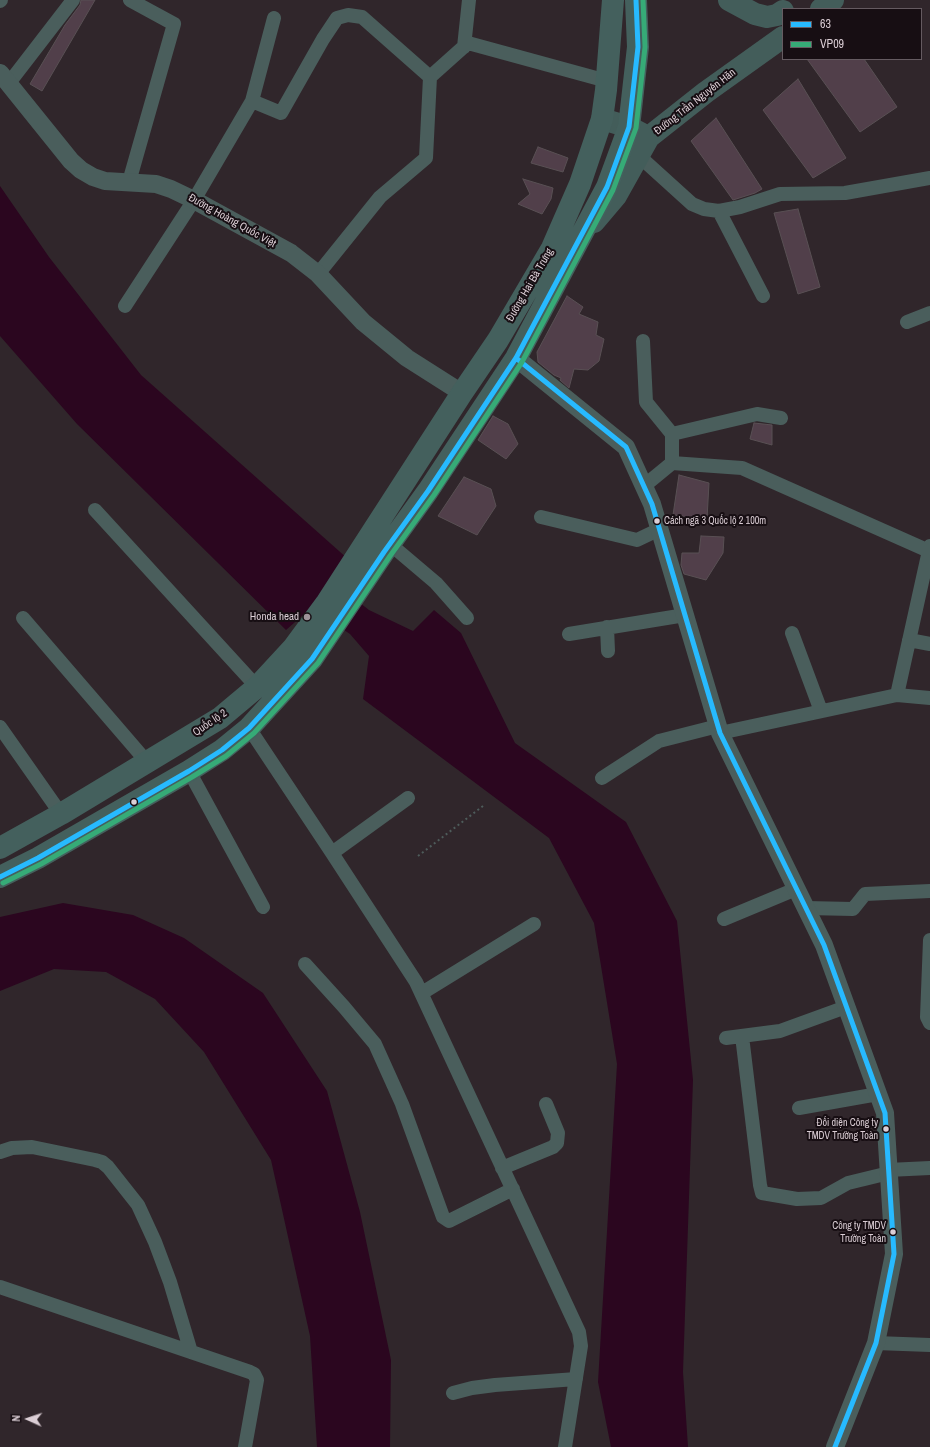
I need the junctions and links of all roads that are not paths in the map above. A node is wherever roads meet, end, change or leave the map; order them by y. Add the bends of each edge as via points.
1 (72, 0) edge
2 (469, 0) edge
3 (613, 0) edge
4 (636, 0) edge
5 (729, 0) edge
6 (797, 0) edge
7 (834, 0) edge
8 (136, 1) edge
9 (787, 8) edge
10 (822, 8) edge
11 (782, 11) edge
12 (274, 18) dead end
13 (782, 38) edge
14 (464, 47) junction
15 (430, 77) junction
16 (5, 78) edge
17 (607, 81) junction
18 (252, 101) junction
19 (602, 119) junction
20 (629, 127) junction
21 (649, 137) junction
22 (639, 156) junction
23 (930, 178) edge
24 (129, 182) junction
25 (194, 200) junction
26 (719, 211) junction
27 (577, 242) junction
28 (318, 274) junction
29 (763, 296) dead end
30 (125, 306) dead end
31 (930, 313) edge
32 (907, 322) dead end
33 (643, 341) dead end
34 (516, 358) junction
35 (462, 393) junction
36 (781, 418) dead end
37 (672, 434) junction
38 (672, 463) junction
39 (644, 486) junction
40 (95, 510) dead end
41 (541, 517) dead end
42 (660, 529) junction
43 (381, 545) junction
44 (929, 556) edge
45 (685, 615) junction
46 (23, 618) dead end
47 (467, 618) dead end
48 (607, 627) junction
49 (792, 633) dead end
50 (569, 634) dead end
51 (909, 640) junction
52 (930, 644) edge
53 (608, 651) dead end
54 (257, 687) junction
55 (897, 695) junction
56 (930, 698) edge
57 (821, 711) junction
58 (0, 727) edge
59 (249, 728) junction
60 (719, 729) junction
61 (147, 762) junction
62 (189, 771) junction
63 (602, 778) dead end
64 (408, 798) dead end
65 (62, 814) junction
66 (0, 848) edge
67 (332, 853) junction
68 (0, 877) edge
69 (796, 889) junction
70 (930, 891) edge
71 (263, 907) dead end
72 (806, 908) junction
73 (724, 919) dead end
74 (534, 924) dead end
75 (930, 940) edge
76 (305, 964) dead end
77 (422, 993) junction
78 (846, 1007) junction
79 (930, 1023) edge
80 (742, 1036) junction
81 (726, 1038) dead end
82 (878, 1094) junction
83 (546, 1104) dead end
84 (799, 1108) dead end
85 (0, 1152) edge
86 (502, 1168) junction
87 (930, 1168) edge
88 (889, 1172) junction
89 (513, 1190) junction
90 (0, 1287) edge
91 (876, 1343) junction
92 (930, 1345) edge
93 (191, 1352) junction
94 (576, 1379) junction
95 (453, 1394) dead end
96 (245, 1447) edge
97 (565, 1447) edge
98 (835, 1447) edge

1 - 16 street
2 - 14 street
3 - 17 highway, Đường Hai Bà Trưng
4 - 20 highway, Đường Hai Bà Trưng via 638,47
5 - 11 main road via 766,17
6 - 9 main road
7 - 10 main road
8 - 24 street via 174,24
12 - 18 street
13 - 21 main road, Đường Trần Nguyên Hãn
14 - 15 street
14 - 17 street via 468,43
15 - 18 street via 362,17 348,15 337,18 281,113
15 - 28 street via 426,158 380,197
16 - 24 street, Đường Hoàng Quốc Việt via 81,170 106,181
17 - 19 highway, Đường Hai Bà Trưng
18 - 25 street
19 - 20 main road, Đường Trần Nguyên Hãn
19 - 35 highway, Đường Hai Bà Trưng via 580,184 552,248 498,340
20 - 21 main road, Đường Trần Nguyên Hãn
20 - 27 highway, Đường Hai Bà Trưng via 608,187
21 - 22 main road
22 - 26 street via 692,204
22 - 27 main road via 616,196
23 - 26 street via 845,193 780,194
24 - 25 street, Đường Hoàng Quốc Việt via 156,184
25 - 28 street, Đường Hoàng Quốc Việt via 291,253
25 - 30 street
26 - 29 street
27 - 34 highway, Đường Hai Bà Trưng
28 - 35 street, Đường Hoàng Quốc Việt via 363,322 407,358
31 - 32 street
33 - 37 street via 646,402
34 - 39 street via 626,447
34 - 43 highway, Đường Hai Bà Trưng via 428,491
35 - 43 highway, Đường Hai Bà Trưng
36 - 37 street via 756,414
37 - 38 street
38 - 39 street
38 - 44 street via 742,468
39 - 42 street
40 - 54 street
41 - 42 street via 637,540
42 - 45 street
43 - 47 street via 436,583
43 - 54 highway, Quốc lộ 2 via 327,602 293,648
43 - 59 highway via 312,660
44 - 51 street
45 - 48 street
45 - 60 street
46 - 61 street
48 - 50 street
48 - 53 street
49 - 57 street
51 - 52 street
51 - 55 street
54 - 61 highway, Quốc lộ 2 via 220,718
55 - 56 street
55 - 57 street
57 - 60 street
58 - 65 street
59 - 62 highway via 222,750
59 - 67 street
60 - 63 street via 659,741
60 - 69 street
61 - 65 highway, Quốc lộ 2
62 - 68 highway via 38,858
62 - 71 street
64 - 67 street
65 - 66 highway, Quốc lộ 2
67 - 77 street
69 - 72 street
69 - 73 street
70 - 72 street via 865,894 853,909
72 - 78 street via 824,945
74 - 77 street
75 - 79 street via 927,1017
76 - 89 street via 375,1044 402,1104 443,1217 449,1221
77 - 86 street
78 - 80 street via 780,1031
78 - 82 street
80 - 81 street
80 - 88 street via 762,1192 797,1199 821,1198 848,1183
82 - 84 street
82 - 88 street via 885,1113
83 - 86 street via 558,1133 557,1143
85 - 93 street via 12,1148 32,1147 95,1160 108,1167 134,1199 141,1212 170,1282
86 - 89 street
87 - 88 street
88 - 91 street via 894,1254
89 - 94 street via 579,1332 581,1346
90 - 93 street
91 - 92 street
91 - 98 street
93 - 96 street via 254,1374 257,1380
94 - 95 street via 494,1385
94 - 97 street

